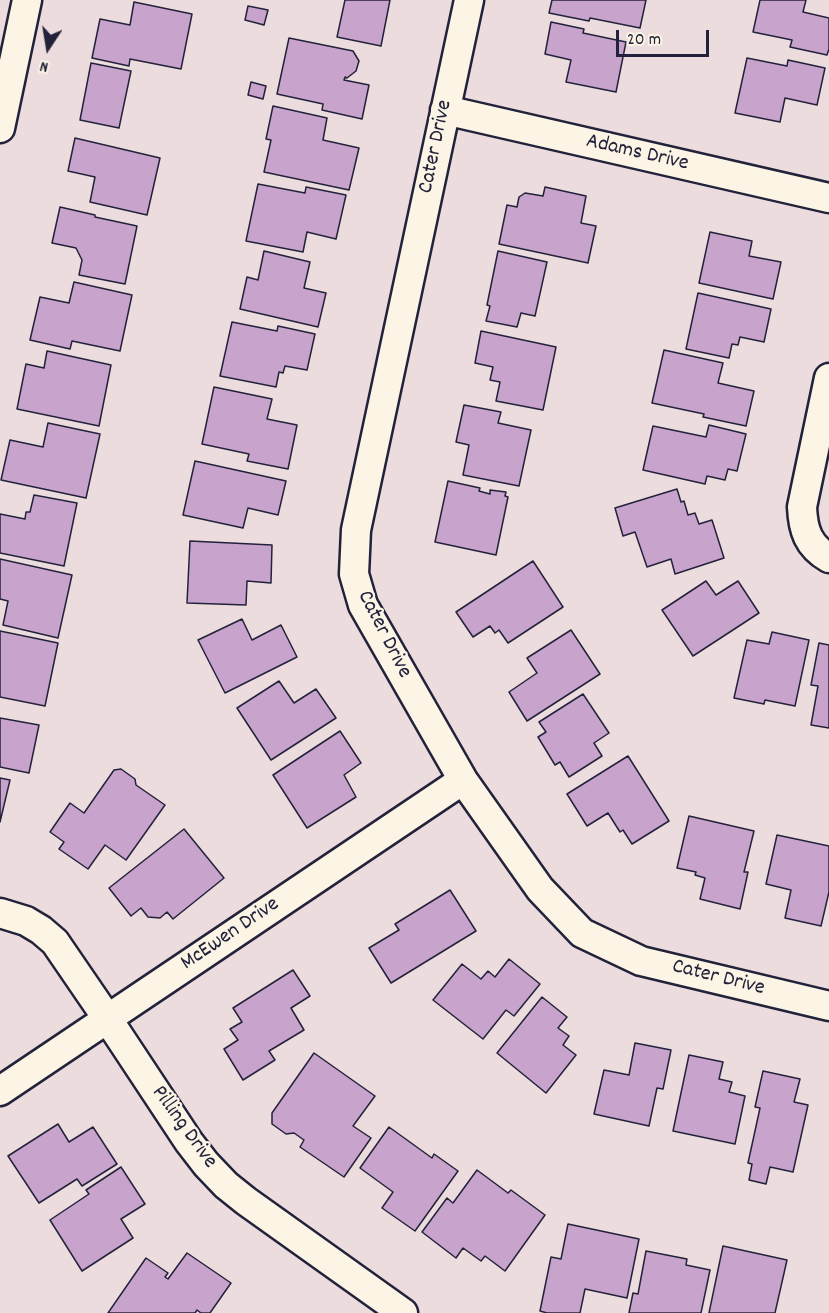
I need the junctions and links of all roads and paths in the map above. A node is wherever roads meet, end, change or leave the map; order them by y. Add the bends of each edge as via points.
1 (27, 0) edge
2 (469, 0) edge
3 (445, 110) junction
4 (0, 128) edge
5 (829, 198) edge
6 (829, 378) edge
7 (829, 558) edge
8 (463, 780) junction
9 (0, 913) edge
10 (829, 1006) edge
11 (107, 1018) junction
12 (0, 1090) edge
13 (403, 1313) edge

1 - 4 street
2 - 3 street, Cater Drive
3 - 5 street, Adams Drive
3 - 8 street, Cater Drive via 356,530 354,574 363,605
6 - 7 street via 802,507 809,539
8 - 10 street, Cater Drive via 540,889 582,933 640,961
8 - 11 street, McEwen Drive
9 - 11 street, Pilling Drive via 26,921 55,942
11 - 12 street, McEwen Drive
11 - 13 street, Pilling Drive via 189,1142 226,1185

